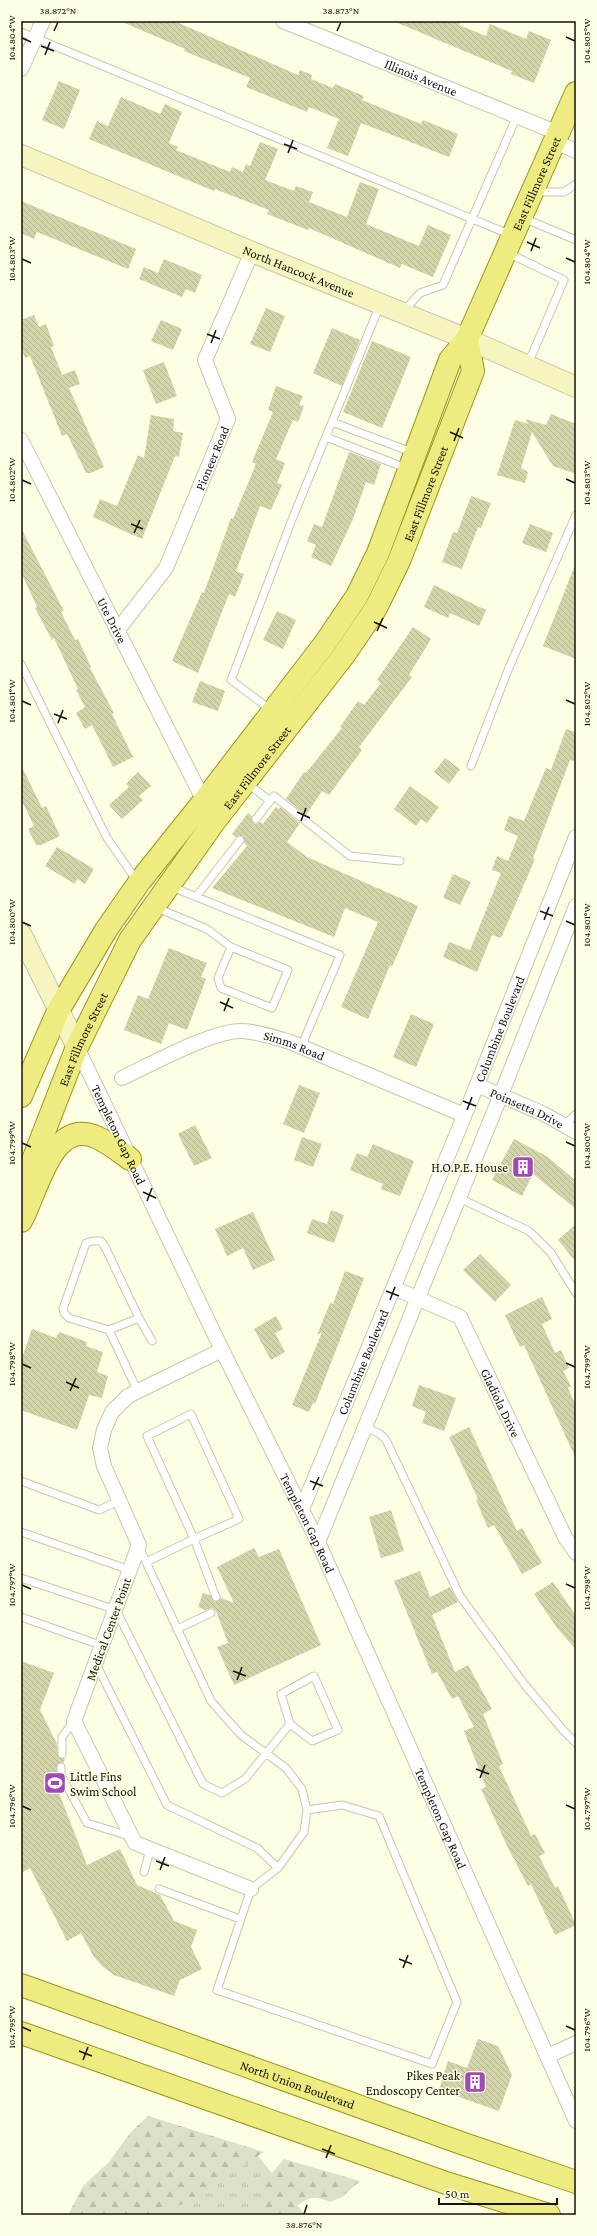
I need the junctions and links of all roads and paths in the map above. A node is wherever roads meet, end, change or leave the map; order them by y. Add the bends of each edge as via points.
1 (43, 21) edge
2 (284, 21) edge
3 (21, 32) edge
4 (35, 38) junction
5 (21, 69) edge
6 (576, 93) edge
7 (517, 116) junction
8 (556, 137) junction
9 (576, 151) edge
10 (21, 155) edge
11 (576, 184) edge
12 (532, 192) junction
13 (472, 219) junction
14 (513, 235) junction
15 (576, 240) edge
16 (252, 252) junction
17 (380, 303) junction
18 (403, 312) junction
19 (467, 339) junction
20 (528, 366) junction
21 (576, 387) edge
22 (332, 422) junction
23 (326, 437) junction
24 (21, 440) edge
25 (411, 461) junction
26 (576, 515) edge
27 (117, 631) junction
28 (21, 664) edge
29 (273, 711) junction
30 (471, 766) dead end
31 (246, 781) junction
32 (204, 801) junction
33 (270, 801) junction
34 (256, 819) dead end
35 (576, 838) edge
36 (240, 840) dead end
37 (400, 861) dead end
38 (138, 883) junction
39 (168, 885) junction
40 (196, 897) junction
41 (153, 906) junction
42 (576, 906) edge
43 (21, 934) edge
44 (231, 947) junction
45 (59, 1009) junction
46 (77, 1047) junction
47 (301, 1047) junction
48 (122, 1078) dead end
49 (477, 1085) junction
50 (501, 1094) junction
51 (21, 1096) edge
52 (576, 1114) edge
53 (464, 1115) junction
54 (570, 1128) edge
55 (130, 1159) junction
56 (21, 1192) edge
57 (459, 1198) junction
58 (21, 1221) edge
59 (394, 1288) junction
60 (576, 1293) edge
61 (418, 1298) junction
62 (139, 1318) junction
63 (110, 1330) junction
64 (152, 1341) dead end
65 (222, 1350) junction
66 (138, 1392) junction
67 (365, 1427) junction
68 (21, 1481) edge
69 (119, 1501) junction
70 (302, 1508) junction
71 (21, 1532) edge
72 (194, 1539) junction
73 (318, 1542) junction
74 (139, 1544) junction
75 (576, 1553) edge
76 (146, 1562) junction
77 (130, 1570) junction
78 (21, 1578) edge
79 (216, 1597) dead end
80 (116, 1610) junction
81 (211, 1612) dead end
82 (21, 1617) edge
83 (177, 1629) junction
84 (103, 1646) junction
85 (96, 1664) junction
86 (74, 1721) junction
87 (290, 1724) junction
88 (576, 1743) edge
89 (62, 1754) dead end
90 (267, 1754) junction
91 (62, 1767) dead end
92 (307, 1810) junction
93 (132, 1838) junction
94 (150, 1850) junction
95 (278, 1868) junction
96 (144, 1872) dead end
97 (158, 1889) dead end
98 (251, 1889) junction
99 (240, 1919) junction
100 (21, 1985) edge
101 (21, 2033) edge
102 (576, 2042) edge
103 (21, 2050) edge
104 (548, 2056) junction
105 (104, 2062) junction
106 (576, 2121) edge
107 (576, 2182) edge
108 (549, 2215) edge

1 - 4 street
2 - 7 street, Illinois Avenue
3 - 4 lane
4 - 5 street
4 - 13 lane
6 - 8 main road, East Fillmore Street
7 - 8 street, Illinois Avenue
7 - 13 lane
8 - 9 street, Illinois Avenue
8 - 12 main road, East Fillmore Street
10 - 16 street, North Hancock Avenue
11 - 12 lane via 564,192
12 - 14 main road, East Fillmore Street
13 - 14 lane
13 - 18 lane via 443,285 420,293
14 - 15 lane
14 - 19 main road, East Fillmore Street
14 - 20 lane via 564,280
16 - 17 street, North Hancock Avenue
16 - 27 street, Pioneer Road via 205,360 228,419 166,568
17 - 18 street, North Hancock Avenue
17 - 22 lane
18 - 19 street, North Hancock Avenue
19 - 20 street, North Hancock Avenue
19 - 25 main road, East Fillmore Street via 450,360
19 - 31 main road, East Fillmore Street via 473,371 399,561 376,608 344,655
20 - 21 street, North Hancock Avenue
22 - 23 lane
22 - 25 lane
23 - 25 lane
23 - 29 lane via 231,680
24 - 27 street, Ute Drive
25 - 29 main road, East Fillmore Street via 378,553 356,596 326,642
26 - 30 lane via 508,670
27 - 32 street, Ute Drive
28 - 38 lane via 107,838
29 - 32 main road, East Fillmore Street
31 - 33 lane
31 - 39 main road, East Fillmore Street
32 - 38 main road, East Fillmore Street
33 - 34 lane
33 - 37 lane via 274,796 350,856
35 - 49 street, Columbine Boulevard
36 - 40 lane
38 - 45 main road, East Fillmore Street via 106,930
39 - 40 lane
39 - 41 main road, East Fillmore Street
40 - 47 lane via 340,954
41 - 44 lane via 207,929
41 - 46 main road, East Fillmore Street via 130,940
42 - 50 street, Columbine Boulevard
43 - 45 street, Templeton Gap Road
44 - 44 lane via 288,970 272,1008 221,988 218,978
45 - 46 street, Templeton Gap Road
45 - 51 main road, East Fillmore Street
46 - 55 street, Templeton Gap Road
46 - 56 main road, East Fillmore Street
47 - 48 street, Simms Road via 260,1032 219,1034
47 - 53 street, Simms Road
49 - 50 street, Poinsetta Drive
49 - 53 street, Columbine Boulevard
50 - 54 street, Poinsetta Drive
50 - 57 street, Columbine Boulevard
52 - 54 lane
53 - 59 street, Columbine Boulevard
55 - 58 main road via 106,1142 88,1134 70,1136 60,1142 47,1162
55 - 65 street, Templeton Gap Road
57 - 60 lane via 529,1231 551,1253
57 - 61 street, Columbine Boulevard
59 - 61 street, Gladiola Drive
59 - 70 street, Columbine Boulevard
61 - 67 street, Columbine Boulevard
61 - 75 street, Gladiola Drive via 460,1317 558,1523
62 - 63 lane
62 - 63 lane via 105,1247 101,1242 93,1240 86,1243 63,1309 69,1318
62 - 64 lane
63 - 66 lane
65 - 66 street
65 - 70 street, Templeton Gap Road
66 - 69 street via 128,1396 112,1412 100,1448 104,1466
67 - 73 street, Columbine Boulevard
67 - 88 lane via 386,1440 460,1596 525,1685
68 - 69 lane via 99,1510
69 - 74 street
70 - 73 street, Templeton Gap Road
71 - 77 lane
72 - 72 lane via 147,1436 191,1414 239,1519
72 - 76 lane
72 - 79 lane
73 - 104 street, Templeton Gap Road
74 - 76 lane
74 - 77 street, Medical Center Point
76 - 83 lane
77 - 80 street, Medical Center Point
78 - 80 lane
80 - 84 street, Medical Center Point
80 - 90 lane via 203,1784 222,1793 245,1779
81 - 83 lane
82 - 84 lane
83 - 90 lane via 211,1701 241,1735
84 - 85 street, Medical Center Point
85 - 86 street, Medical Center Point
85 - 95 lane via 167,1805 257,1848
86 - 89 lane via 62,1737
86 - 93 street
87 - 87 lane via 312,1741 338,1730 314,1676 281,1694
87 - 90 lane
90 - 92 lane via 286,1768 302,1789
91 - 93 lane via 61,1776 87,1823
92 - 95 lane via 304,1832
92 - 99 lane via 342,1805 379,1816 457,2002 432,2064 217,1990
93 - 94 street via 135,1843
94 - 96 lane
94 - 98 street
95 - 98 lane
97 - 99 lane
98 - 99 lane
100 - 107 main road, North Union Boulevard
101 - 105 main road
102 - 104 street
103 - 105 main road
104 - 106 street, Templeton Gap Road
105 - 108 main road via 449,2184

